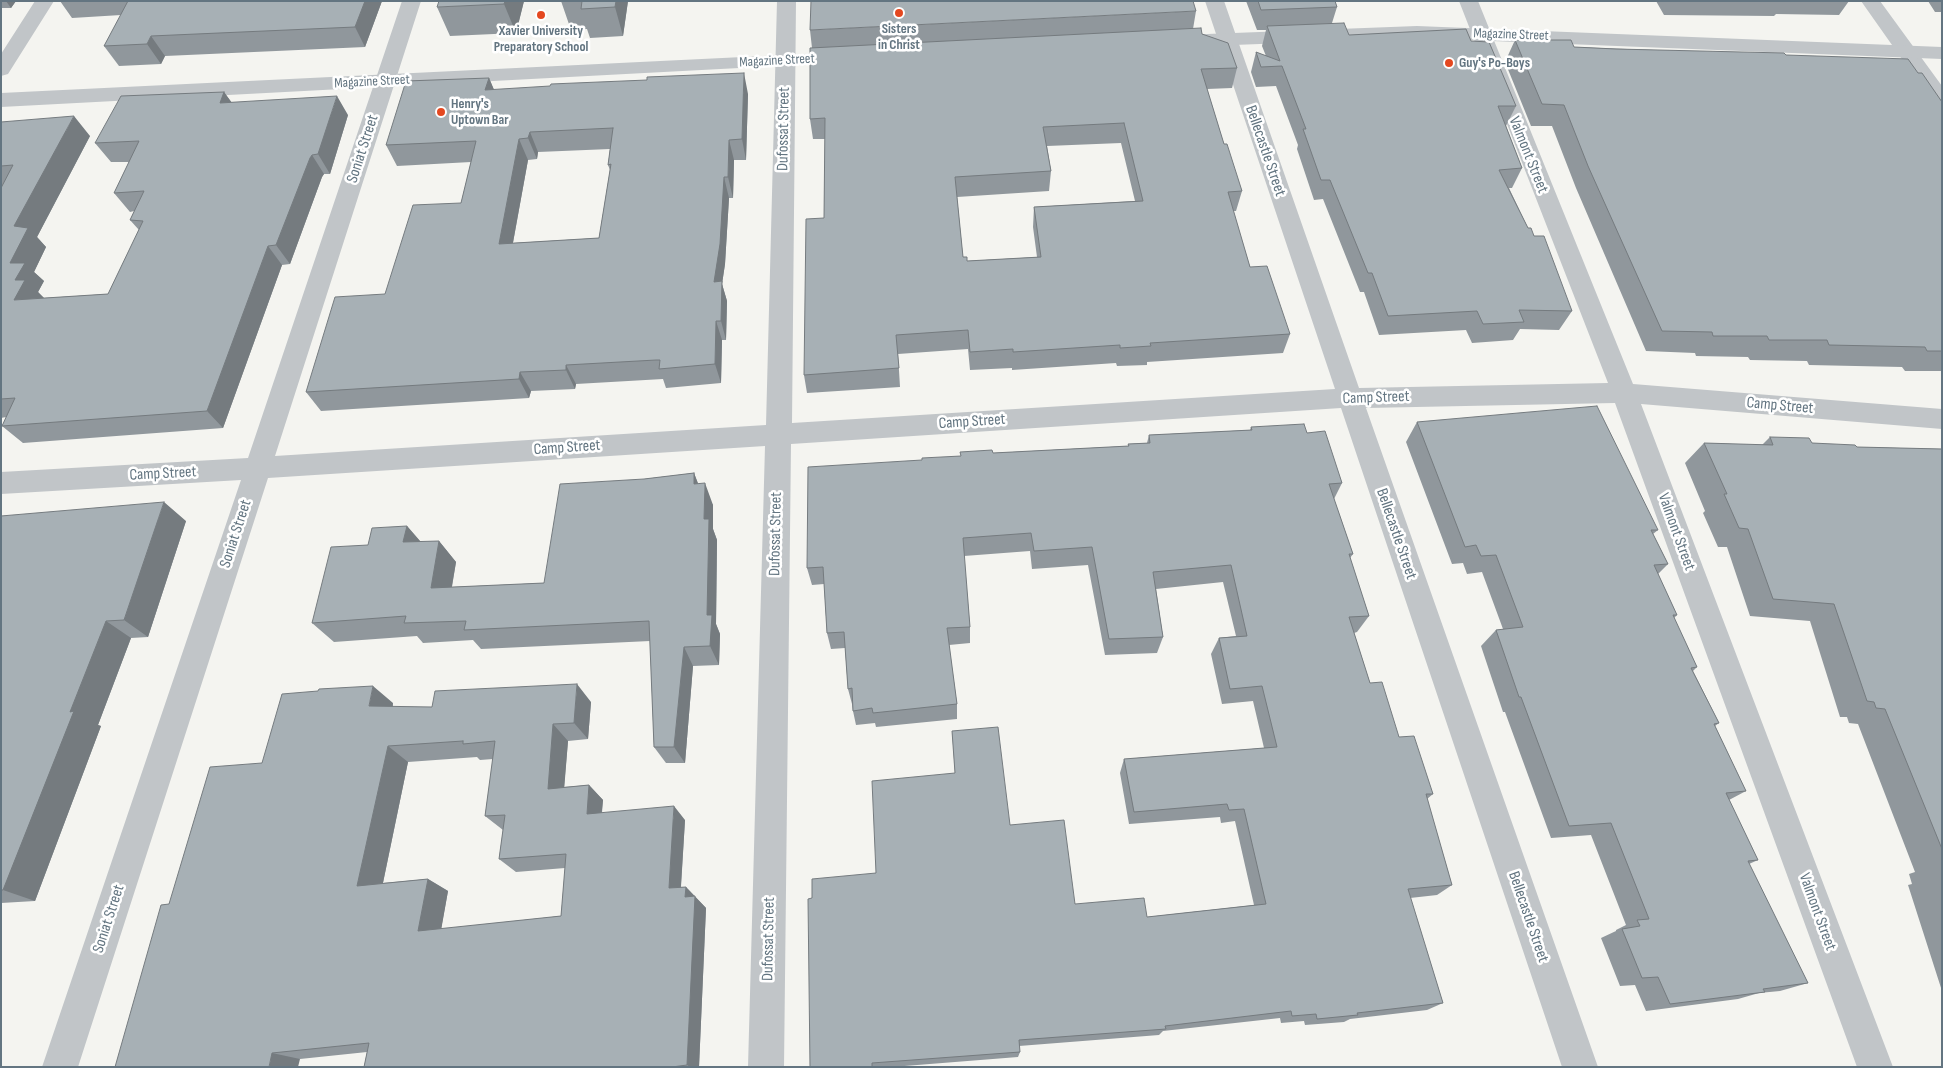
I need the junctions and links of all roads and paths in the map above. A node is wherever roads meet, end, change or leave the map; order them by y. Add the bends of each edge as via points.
1 (45, 1) edge
2 (412, 1) edge
3 (787, 1) edge
4 (1214, 1) edge
5 (1468, 1) edge
6 (1870, 1) edge
7 (1479, 33) junction
8 (1227, 39) junction
9 (1158, 42) edge
10 (1907, 52) junction
11 (1942, 53) edge
12 (864, 57) edge
13 (786, 61) junction
14 (1, 70) edge
15 (386, 81) junction
16 (1, 100) edge
17 (1942, 101) edge
18 (1624, 393) junction
19 (1349, 398) junction
20 (1942, 419) edge
21 (778, 434) junction
22 (258, 468) junction
23 (1, 483) edge
24 (60, 1067) edge
25 (766, 1067) edge
26 (1580, 1067) edge
27 (1875, 1067) edge

1 - 14 street
2 - 15 street, Soniat Street
3 - 13 street, Dufossat Street
4 - 8 street, Bellecastle Street
5 - 7 street, Valmont Street
6 - 10 street
7 - 8 street, Magazine Street
7 - 10 street, Magazine Street
7 - 18 street, Valmont Street
8 - 9 street, Magazine Street
8 - 19 street, Bellecastle Street
10 - 11 street, Magazine Street
10 - 17 street
12 - 13 street, Magazine Street
13 - 15 street, Magazine Street
13 - 21 street, Dufossat Street
15 - 16 street, Magazine Street
15 - 22 street, Soniat Street
18 - 19 street, Camp Street
18 - 20 street, Camp Street
18 - 27 street, Valmont Street
19 - 21 street, Camp Street
19 - 26 street, Bellecastle Street
21 - 22 street, Camp Street
21 - 25 street, Dufossat Street
22 - 23 street, Camp Street
22 - 24 street, Soniat Street

